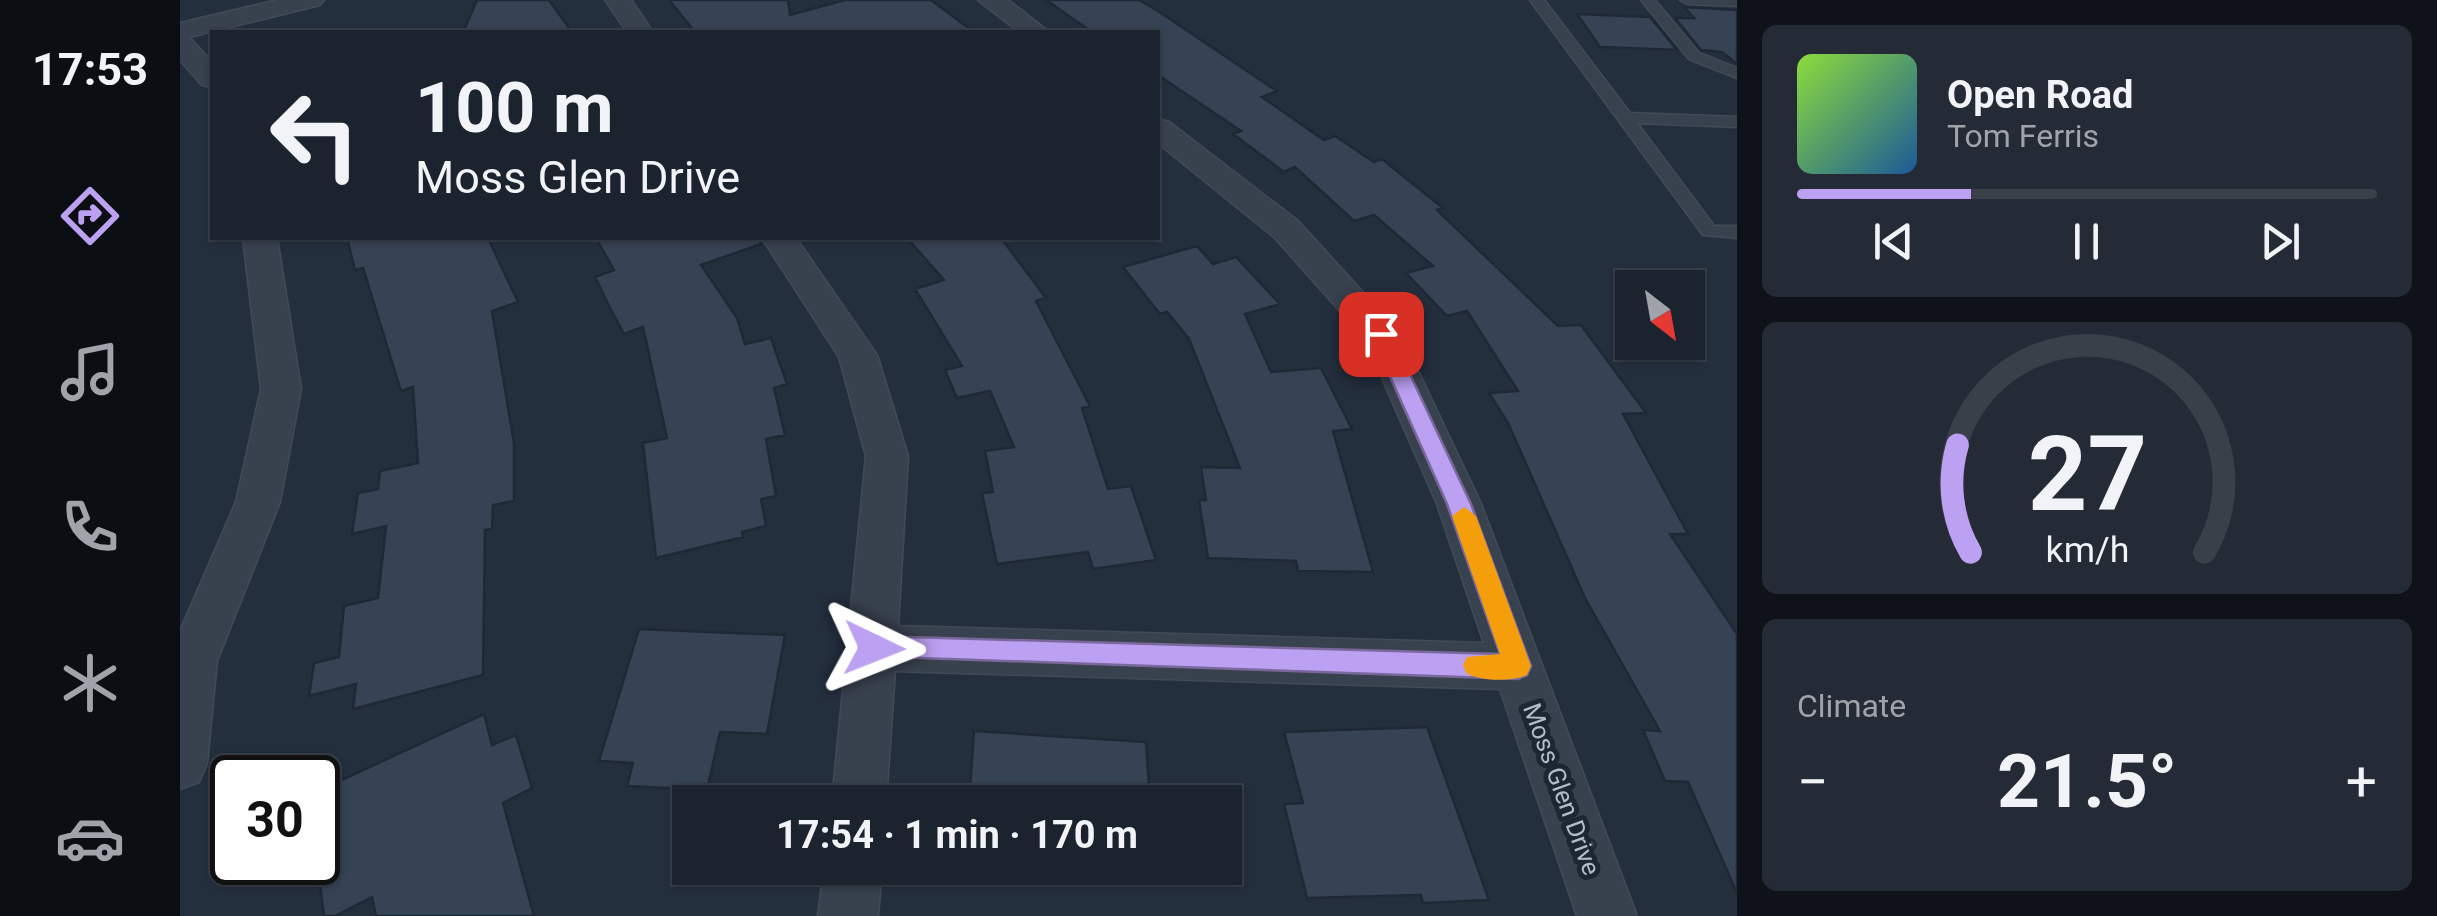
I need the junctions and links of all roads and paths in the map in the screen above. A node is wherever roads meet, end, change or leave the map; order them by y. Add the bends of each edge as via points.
1 (311, 0) edge
2 (618, 0) edge
3 (991, 0) edge
4 (1537, 0) edge
5 (1648, 0) edge
6 (1687, 0) edge
7 (1737, 2) edge
8 (639, 30) edge
9 (1033, 30) edge
10 (180, 31) edge
11 (180, 43) edge
12 (1737, 73) edge
13 (210, 77) edge
14 (1625, 118) junction
15 (1737, 122) edge
16 (1160, 130) edge
17 (1737, 232) edge
18 (260, 240) edge
19 (780, 240) edge
20 (874, 648) junction
21 (1518, 666) junction
22 (180, 763) edge
23 (862, 785) edge
24 (851, 885) edge
25 (848, 916) edge
26 (1607, 916) edge

1 - 10 street
2 - 8 street
3 - 9 street
4 - 14 lane
5 - 12 lane via 1694,56
6 - 7 lane
11 - 13 street
14 - 15 lane
14 - 17 lane via 1709,231
16 - 21 street, Moss Glen Drive via 1286,229 1381,334 1459,504
18 - 22 street via 282,389 258,502 192,661
19 - 20 street via 858,355 887,456
20 - 21 street
20 - 23 street
21 - 26 street, Moss Glen Drive
24 - 25 street

